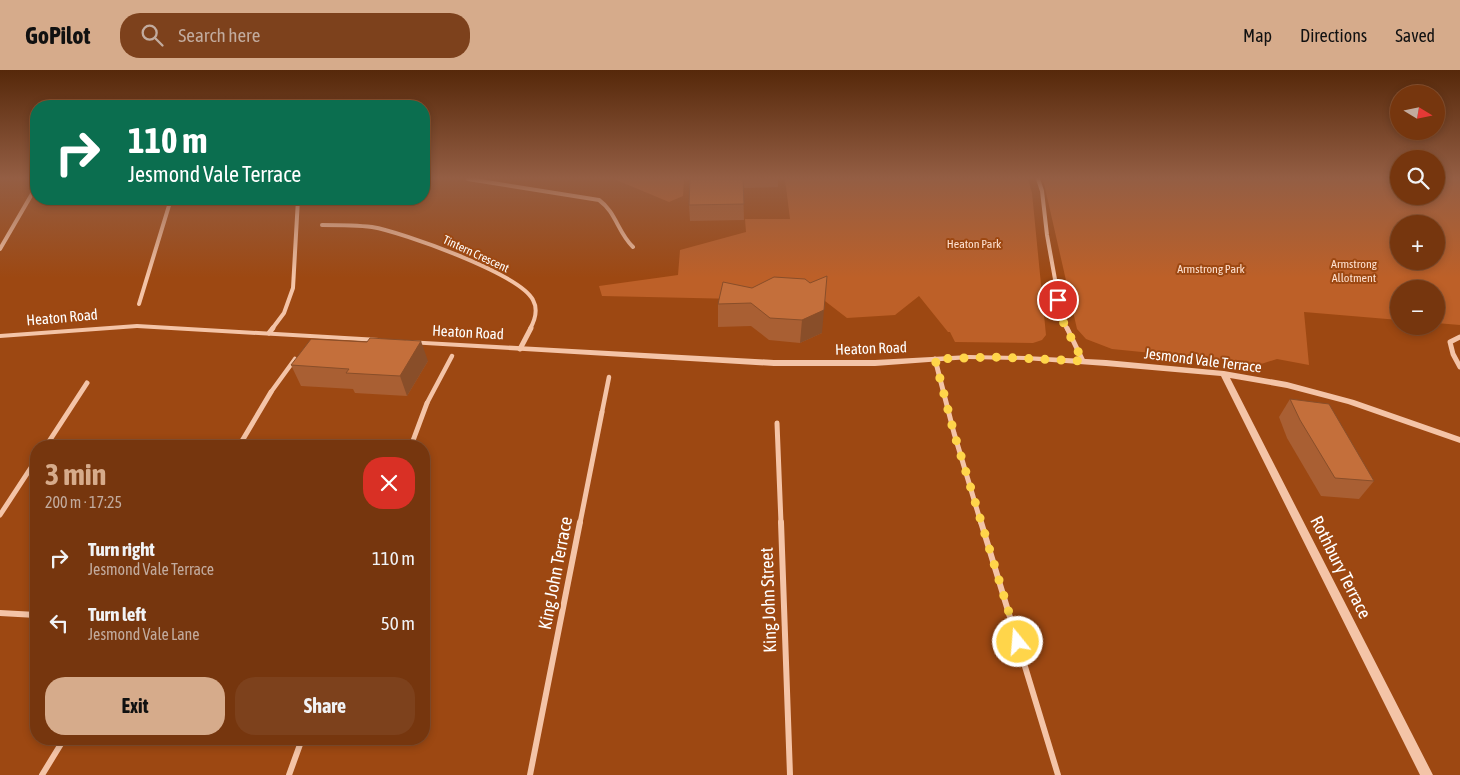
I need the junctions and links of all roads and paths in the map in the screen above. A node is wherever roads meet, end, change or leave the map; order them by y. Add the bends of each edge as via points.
1 (21, 212) edge
2 (167, 212) edge
3 (297, 212) edge
4 (612, 212) edge
5 (1045, 212) edge
6 (322, 225) dead end
7 (633, 247) dead end
8 (0, 248) edge
9 (139, 304) dead end
10 (269, 333) junction
11 (0, 336) edge
12 (1460, 337) edge
13 (389, 341) edge
14 (399, 342) edge
15 (520, 349) junction
16 (452, 356) dead end
17 (295, 359) edge
18 (935, 359) junction
19 (1083, 361) junction
20 (1460, 367) edge
21 (1224, 374) junction
22 (609, 377) dead end
23 (87, 383) dead end
24 (271, 392) joint
25 (428, 402) joint
26 (602, 412) joint
27 (777, 423) dead end
28 (50, 440) edge
29 (243, 440) edge
30 (413, 440) edge
31 (1460, 440) edge
32 (30, 469) edge
33 (0, 515) edge
34 (0, 613) edge
35 (30, 615) edge
36 (60, 745) edge
37 (300, 745) edge
38 (42, 775) edge
39 (289, 775) edge
40 (530, 775) edge
41 (790, 775) edge
42 (1058, 775) edge
43 (1427, 775) edge

1 - 8 street
2 - 9 street
3 - 10 street via 293,288 284,313
4 - 7 street via 623,237
5 - 19 street via 1062,318
6 - 15 street, Tintern Crescent via 353,225 408,235 522,287 532,296 537,313
10 - 11 street, Heaton Road via 124,326
10 - 13 street, Heaton Road
12 - 20 street via 1450,342
14 - 15 street, Heaton Road
15 - 18 street, Heaton Road via 784,364
16 - 25 street
17 - 24 street
18 - 19 street, Jesmond Vale Terrace via 993,357
18 - 42 street via 954,433
19 - 21 street, Jesmond Vale Terrace
21 - 31 street, Jesmond Vale Terrace via 1328,395
21 - 43 street, Rothbury Terrace
22 - 26 street, King John Terrace
23 - 28 street
24 - 29 street
25 - 30 street
26 - 40 street, King John Terrace
27 - 41 street, King John Street
32 - 33 street
34 - 35 street
36 - 38 street
37 - 39 street

